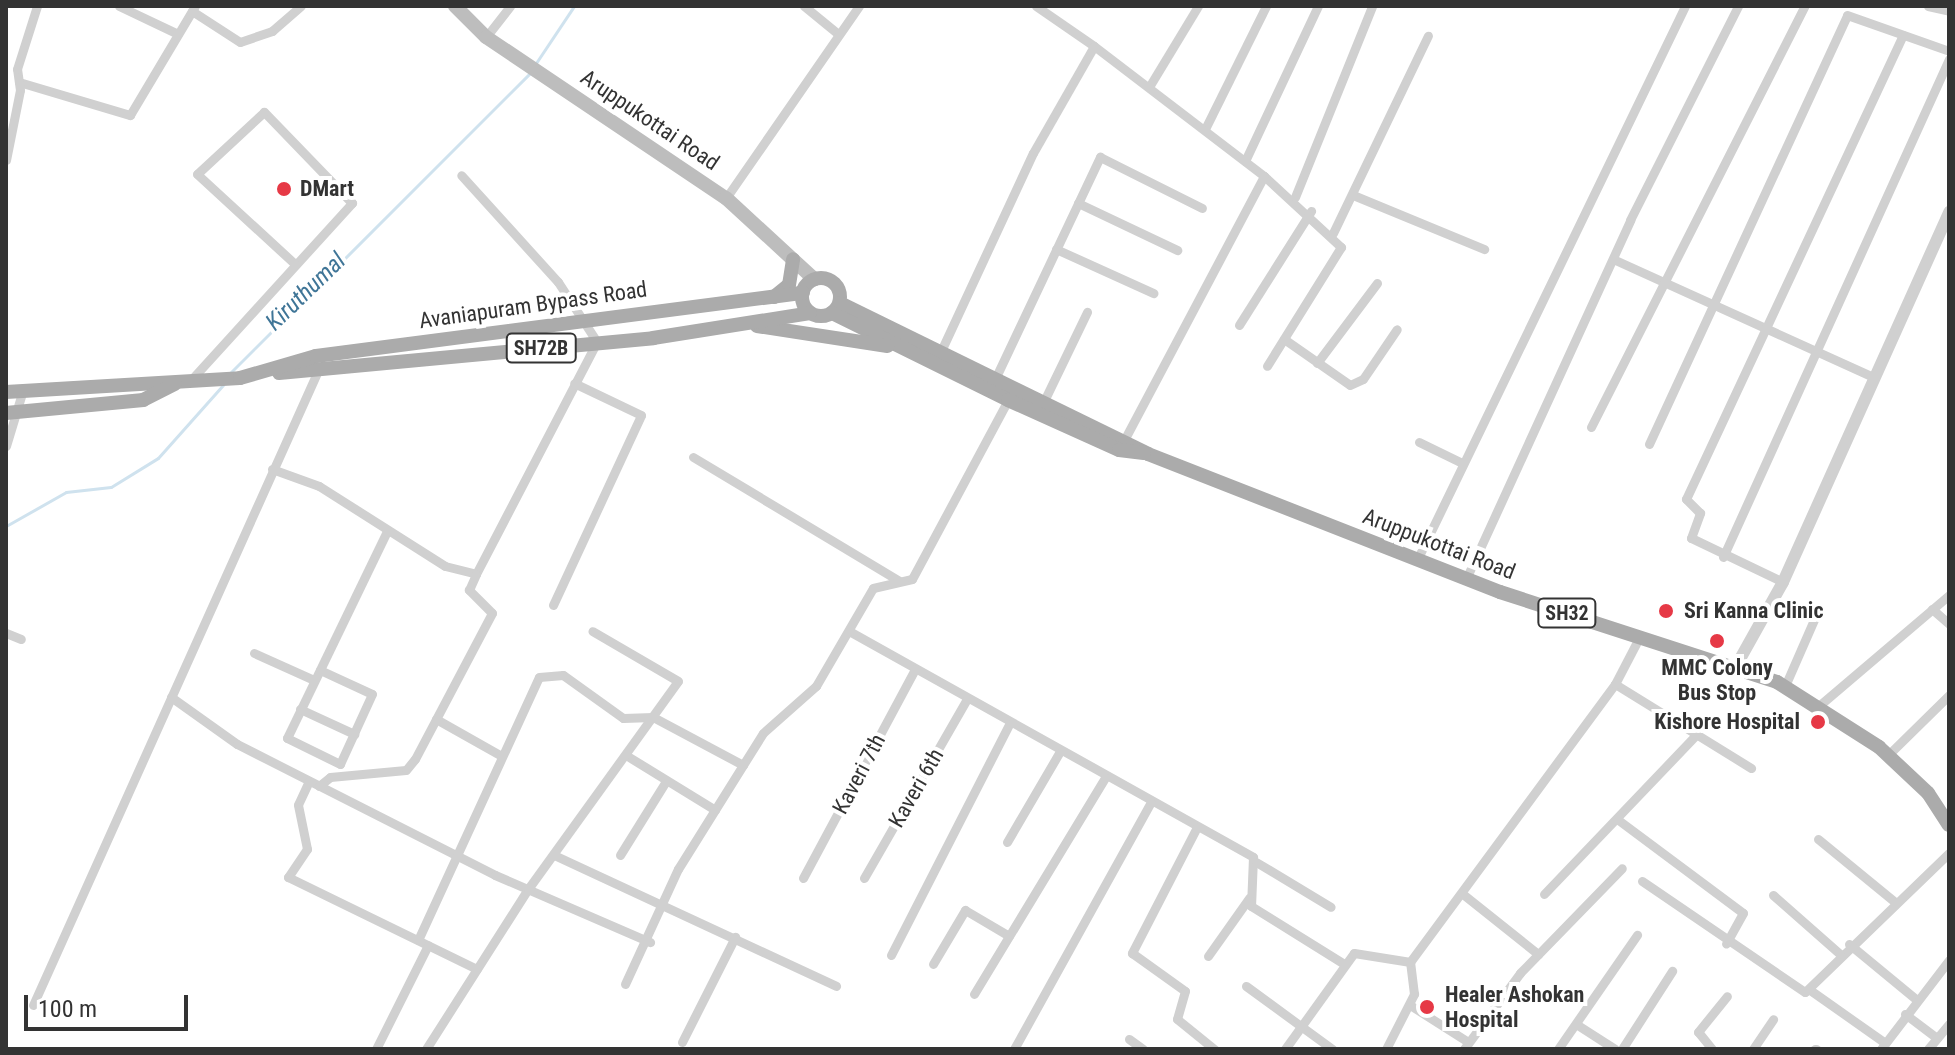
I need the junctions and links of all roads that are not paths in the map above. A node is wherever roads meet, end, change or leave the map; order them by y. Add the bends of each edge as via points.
1 (37, 6) edge
2 (119, 6) edge
3 (301, 6) edge
4 (455, 6) edge
5 (510, 6) edge
6 (804, 6) edge
7 (1036, 6) edge
8 (1198, 6) edge
9 (1266, 6) edge
10 (1318, 6) edge
11 (1372, 6) edge
12 (1685, 6) edge
13 (1738, 6) edge
14 (1805, 6) edge
15 (1928, 6) edge
16 (193, 8) edge
17 (853, 8) edge
18 (1949, 11) edge
19 (837, 33) junction
20 (178, 34) junction
21 (1903, 35) junction
22 (1428, 36) dead end
23 (486, 37) junction
24 (1094, 46) junction
25 (1949, 51) edge
26 (1949, 59) edge
27 (6, 76) edge
28 (18, 78) junction
29 (1149, 87) junction
30 (1205, 129) junction
31 (6, 160) edge
32 (1245, 161) junction
33 (461, 175) dead end
34 (1264, 176) junction
35 (1353, 195) junction
36 (1295, 197) junction
37 (726, 198) junction
38 (1078, 203) junction
39 (1202, 208) dead end
40 (1311, 211) junction
41 (1949, 212) edge
42 (1333, 233) junction
43 (1945, 235) edge
44 (1056, 249) junction
45 (1484, 249) dead end
46 (1177, 250) dead end
47 (793, 259) junction
48 (1613, 259) junction
49 (295, 264) junction
50 (814, 279) junction
51 (1664, 282) junction
52 (1377, 283) dead end
53 (803, 293) junction
54 (1153, 293) dead end
55 (774, 297) junction
56 (1713, 305) junction
57 (836, 308) junction
58 (1087, 312) dead end
59 (810, 313) junction
60 (582, 319) junction
61 (743, 323) junction
62 (1239, 325) dead end
63 (1766, 328) junction
64 (1397, 329) dead end
65 (1284, 339) junction
66 (597, 342) junction
67 (903, 348) junction
68 (941, 351) junction
69 (1816, 351) junction
70 (1317, 363) junction
71 (1267, 366) dead end
72 (271, 373) junction
73 (316, 375) junction
74 (1871, 376) junction
75 (995, 379) junction
76 (574, 383) junction
77 (182, 384) junction
78 (6, 392) edge
79 (22, 393) junction
80 (1008, 400) junction
81 (1044, 401) junction
82 (12, 414) edge
83 (1591, 427) dead end
84 (1125, 439) junction
85 (1419, 442) dead end
86 (1649, 444) dead end
87 (6, 446) edge
88 (1148, 454) junction
89 (693, 457) dead end
90 (1462, 463) junction
91 (272, 469) junction
92 (386, 533) junction
93 (1723, 557) junction
94 (1417, 560) junction
95 (476, 574) junction
96 (1466, 579) junction
97 (899, 581) junction
98 (1783, 582) junction
99 (1949, 595) edge
100 (553, 605) dead end
101 (1819, 608) dead end
102 (1932, 609) junction
103 (1949, 624) edge
104 (592, 631) dead end
105 (849, 631) junction
106 (6, 633) edge
107 (1640, 636) junction
108 (21, 639) dead end
109 (254, 653) dead end
110 (1735, 668) junction
111 (915, 669) junction
112 (320, 670) junction
113 (314, 680) junction
114 (1615, 684) junction
115 (1785, 686) junction
116 (1949, 695) edge
117 (171, 697) junction
118 (967, 699) junction
119 (1821, 704) junction
120 (300, 709) junction
121 (653, 717) junction
122 (436, 719) junction
123 (1009, 724) junction
124 (354, 734) junction
125 (1695, 736) junction
126 (1059, 753) junction
127 (500, 755) junction
128 (1887, 756) junction
129 (629, 757) junction
130 (743, 765) junction
131 (1751, 768) dead end
132 (1105, 778) junction
133 (309, 781) junction
134 (666, 781) junction
135 (319, 786) junction
136 (1151, 802) junction
137 (715, 810) junction
138 (1617, 819) junction
139 (1949, 825) edge
140 (1197, 827) junction
141 (1818, 839) dead end
142 (1007, 842) dead end
143 (1949, 853) edge
144 (453, 854) junction
145 (554, 855) junction
146 (620, 855) dead end
147 (1256, 862) junction
148 (1622, 868) dead end
149 (803, 878) dead end
150 (864, 878) dead end
151 (1642, 881) dead end
152 (528, 889) junction
153 (1544, 894) dead end
154 (1464, 895) junction
155 (1773, 895) dead end
156 (1249, 898) junction
157 (1895, 902) junction
158 (664, 905) junction
159 (1331, 907) dead end
160 (1637, 935) dead end
161 (1009, 936) junction
162 (735, 937) junction
163 (650, 942) junction
164 (423, 943) junction
165 (1849, 944) junction
166 (1732, 948) junction
167 (1538, 954) junction
168 (1840, 954) junction
169 (891, 955) dead end
170 (1208, 956) dead end
171 (1949, 960) edge
172 (1410, 962) junction
173 (933, 964) dead end
174 (1344, 964) junction
175 (477, 969) junction
176 (1672, 971) dead end
177 (625, 984) dead end
178 (836, 986) dead end
179 (1246, 986) dead end
180 (1810, 990) junction
181 (974, 994) dead end
182 (1727, 996) dead end
183 (1917, 1000) junction
184 (33, 1005) dead end
185 (1410, 1005) junction
186 (1905, 1014) junction
187 (1773, 1019) dead end
188 (1576, 1024) junction
189 (1949, 1024) edge
190 (1299, 1028) junction
191 (1937, 1038) junction
192 (1129, 1039) dead end
193 (682, 1042) dead end
194 (1466, 1045) edge
195 (1883, 1046) edge
196 (376, 1049) edge
197 (426, 1049) edge
198 (1014, 1049) edge
199 (1143, 1049) edge
200 (1214, 1049) edge
201 (1285, 1049) edge
202 (1332, 1049) edge
203 (1386, 1049) edge
204 (1558, 1049) edge
205 (1615, 1049) edge
206 (1622, 1049) edge
207 (1712, 1049) edge
208 (1753, 1049) edge
209 (1928, 1049) edge

1 - 28 street
2 - 20 street
3 - 16 street via 272,31 240,42
4 - 23 main road, Aruppukottai Road / SH32
5 - 23 street
6 - 19 street
7 - 24 street
8 - 29 street
9 - 30 street
10 - 32 street
11 - 36 street
12 - 90 street
13 - 48 street
14 - 51 street
15 - 18 street
16 - 20 street
17 - 19 street
19 - 37 street
20 - 28 street via 130,115
21 - 25 street
21 - 56 street via 1847,15
21 - 63 street
22 - 35 street
23 - 37 main road, Aruppukottai Road / SH32
24 - 29 street
24 - 68 street via 1033,153
26 - 69 street
27 - 28 street
28 - 31 street
29 - 30 street
30 - 32 street
32 - 34 street
33 - 60 street
34 - 36 street
34 - 84 street
35 - 42 street
35 - 45 street
36 - 40 street
37 - 47 main road, Aruppukottai Road / SH32
38 - 39 street via 1100,157
38 - 44 street
38 - 46 street
40 - 42 street
40 - 62 street
41 - 43 street
42 - 65 street via 1339,253
43 - 74 street
44 - 54 street
44 - 75 street
47 - 50 main road, Aruppukottai Road / SH32
47 - 55 main road via 789,285
48 - 51 street
48 - 96 street
49 - 49 street via 352,203 264,112 197,174
49 - 77 street
50 - 53 main road
50 - 57 main road, SH32 via 836,285
51 - 56 street
51 - 83 street
52 - 70 street
53 - 55 main road, Avaniapuram Bypass Road / SH72B
53 - 59 main road
55 - 60 main road, Avaniapuram Bypass Road / SH72B
56 - 63 street
56 - 86 street
57 - 59 main road, SH32
57 - 67 main road, Aruppukottai Road / SH32
57 - 68 main road, Aruppukottai Road / SH32
58 - 81 street
59 - 61 main road, Avaniapuram Bypass Road / SH72B
60 - 66 street
60 - 72 main road, Avaniapuram Bypass Road / SH72B via 316,356
61 - 66 main road, Avaniapuram Bypass Road / SH72B
61 - 67 main road
63 - 69 street
63 - 93 street via 1686,499 1700,513 1691,538
64 - 70 street via 1355,384
65 - 70 street
65 - 71 street
66 - 73 main road, Avaniapuram Bypass Road / SH72B
66 - 76 street
67 - 80 main road, Aruppukottai Road / SH32
68 - 75 main road, Aruppukottai Road / SH32
69 - 74 street
69 - 93 street
72 - 73 main road, Avaniapuram Bypass Road / SH72B
72 - 77 main road, Avaniapuram Bypass Road / SH72B
73 - 91 street
74 - 98 street
75 - 81 main road, Aruppukottai Road / SH32
76 - 95 street
76 - 100 street via 641,415
77 - 79 main road, Avaniapuram Bypass Road / SH72B via 140,380
77 - 82 main road, Avaniapuram Bypass Road / SH72B via 143,400
78 - 79 main road, Avaniapuram Bypass Road / SH72B
79 - 82 street
80 - 88 main road, Aruppukottai Road / SH32 via 1119,450
80 - 97 street via 930,554 912,579
81 - 84 main road, Aruppukottai Road / SH32
82 - 87 street
84 - 88 main road, Aruppukottai Road / SH32
85 - 90 street
88 - 94 main road, Aruppukottai Road / SH32
89 - 97 street
90 - 94 street
91 - 92 street via 319,486
91 - 117 street
92 - 95 street via 445,566
92 - 112 street
93 - 98 street
94 - 96 main road, Aruppukottai Road / SH32
95 - 122 street via 469,590 492,613
96 - 107 main road, Aruppukottai Road / SH32
97 - 105 street via 873,588
98 - 110 street
99 - 102 street
101 - 115 street
102 - 103 street
102 - 119 street
104 - 121 street via 678,681
105 - 111 street
105 - 130 street via 816,686 775,718
106 - 108 street
107 - 110 main road, Aruppukottai Road / SH32
107 - 114 street
109 - 113 street
110 - 115 main road, Aruppukottai Road / SH32
111 - 118 street
111 - 149 street, Kaveri 7th
112 - 113 street
112 - 124 street via 372,694
113 - 120 street
114 - 125 street
114 - 154 street
115 - 119 main road, Aruppukottai Road / SH32
116 - 128 street
117 - 133 street via 237,744
117 - 184 street
118 - 123 street
118 - 150 street, Kaveri 6th
119 - 128 main road, Aruppukottai Road / SH32
120 - 124 street
120 - 124 street via 287,738 292,744 340,764
121 - 127 street via 623,718 563,675 539,677
121 - 129 street
121 - 130 street
122 - 127 street
122 - 135 street via 406,770 330,777
123 - 126 street
123 - 169 street
125 - 131 street
125 - 138 street
126 - 132 street
126 - 142 street
127 - 144 street
128 - 139 main road, Aruppukottai Road / SH32 via 1928,793
129 - 134 street
129 - 145 street
130 - 137 street
132 - 136 street
132 - 161 street
133 - 135 street
133 - 164 street via 298,805 307,849 288,877
134 - 137 street
134 - 146 street
135 - 144 street
136 - 140 street
136 - 198 street
137 - 158 street
138 - 153 street
138 - 166 street via 1743,913
140 - 147 street
140 - 200 street via 1132,953 1185,991 1177,1019
141 - 157 street
143 - 157 street
144 - 152 street
144 - 164 street
145 - 152 street
145 - 158 street
147 - 156 street
147 - 159 street
148 - 167 street
151 - 166 street
152 - 163 street
152 - 175 street
154 - 167 street
154 - 172 street
155 - 168 street
156 - 170 street
156 - 174 street via 1254,909
157 - 165 street
158 - 162 street
158 - 163 street
160 - 188 street
161 - 173 street via 965,910
161 - 181 street
162 - 178 street
162 - 193 street
163 - 177 street
164 - 175 street
164 - 196 street
165 - 168 street
165 - 183 street
166 - 180 street via 1795,989
167 - 194 street
168 - 180 street
171 - 183 street
172 - 174 street via 1362,949
172 - 185 street
174 - 190 street
175 - 197 street
176 - 206 street
179 - 190 street
180 - 195 street
182 - 207 street via 1698,1032
183 - 186 street
185 - 194 street
185 - 203 street
186 - 191 street
186 - 195 street
187 - 208 street
188 - 204 street
188 - 205 street
189 - 191 street
190 - 201 street
190 - 202 street
191 - 209 street
192 - 199 street

